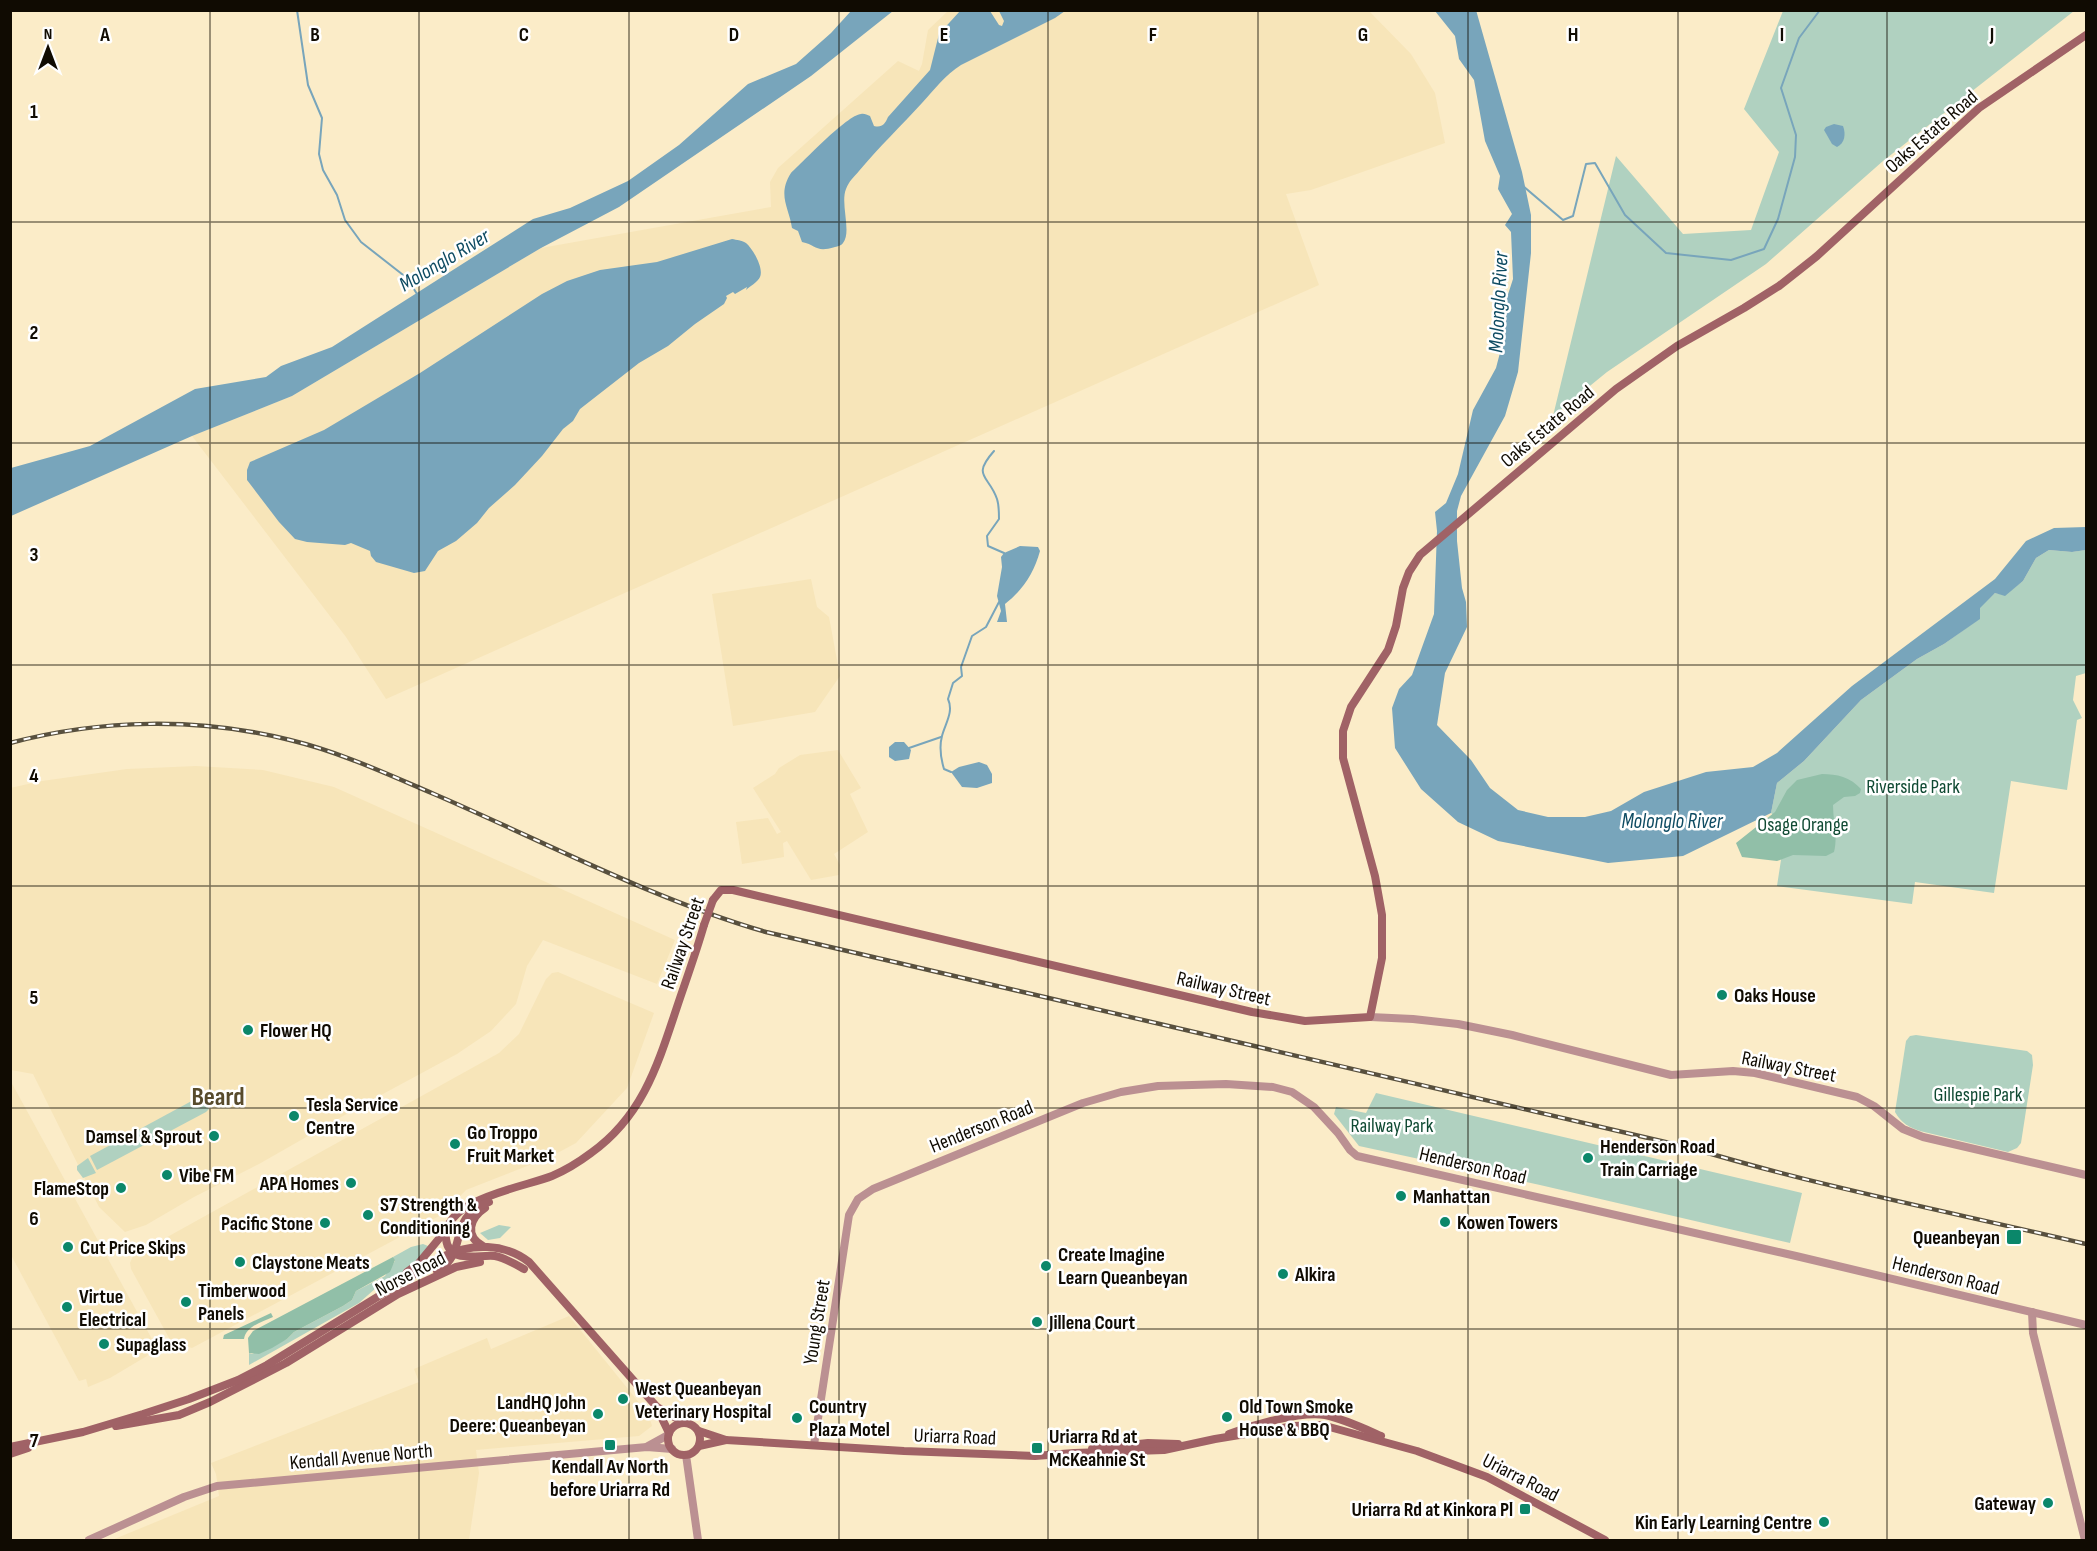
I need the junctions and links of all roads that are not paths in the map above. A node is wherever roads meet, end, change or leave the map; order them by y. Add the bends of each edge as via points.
1 (2086, 35) edge
2 (1370, 1017) junction
3 (2086, 1175) edge
4 (516, 1189) junction
5 (500, 1197) junction
6 (854, 1203) joint
7 (449, 1226) junction
8 (483, 1246) junction
9 (454, 1252) junction
10 (524, 1269) junction
11 (549, 1282) junction
12 (398, 1294) junction
13 (365, 1305) junction
14 (2032, 1312) junction
15 (2086, 1325) edge
16 (192, 1398) junction
17 (656, 1406) junction
18 (197, 1407) junction
19 (1307, 1414) junction
20 (683, 1422) junction
21 (1304, 1425) junction
22 (699, 1431) junction
23 (82, 1432) junction
24 (668, 1434) junction
25 (51, 1439) junction
26 (1215, 1439) junction
27 (726, 1440) junction
28 (814, 1445) junction
29 (699, 1446) junction
30 (10, 1447) edge
31 (647, 1447) junction
32 (672, 1449) junction
33 (1418, 1451) junction
34 (10, 1454) edge
35 (686, 1455) junction
36 (89, 1540) edge
37 (698, 1540) edge
38 (1605, 1540) edge
39 (2085, 1540) edge

1 - 2 main road, Oaks Estate Road via 1979,108 1779,286 1651,363 1616,389 1420,555 1403,588 1390,644 1351,707 1343,731 1345,765 1382,915 1382,958
2 - 3 street, Railway Street via 1458,1024 1671,1075 1755,1073 1857,1097 1903,1129 1923,1137
2 - 4 main road, Railway Street, bridge via 1317,1021 1252,1012 733,890 721,891 713,900 704,925 667,1041 630,1116 603,1145 576,1164
4 - 5 main road, Railway Street
4 - 7 main road, Railway Street via 470,1203
5 - 8 main road, Railway Street via 472,1221 473,1236
5 - 9 main road, Railway Street via 468,1214
6 - 14 street, Henderson Road via 873,1189 966,1150 1121,1092 1203,1084 1273,1087 1307,1101 1358,1156
6 - 28 street, Young Street
7 - 9 main road via 446,1240
7 - 13 main road, Railway Street via 417,1265 378,1290
8 - 9 main road, Norse Road
8 - 11 main road, Norse Road via 521,1256
9 - 10 main road via 466,1257 497,1257
9 - 12 main road, Railway Street via 444,1267
9 - 13 main road, Norse Road
10 - 11 main road, Norse Road
10 - 12 main road, Norse Road via 496,1262 470,1263
11 - 17 main road
12 - 18 main road, Norse Road via 276,1369
13 - 16 main road, Norse Road via 267,1365
14 - 15 street, Henderson Road
14 - 39 street via 2033,1333
16 - 18 main road
16 - 23 main road, Norse Road
17 - 20 main road
17 - 24 main road
18 - 23 main road, Norse Road via 179,1415
19 - 21 main road
19 - 26 main road, Uriarra Road via 1251,1426
19 - 33 main road, Uriarra Road via 1345,1421
20 - 22 main road via 693,1424
20 - 24 main road via 674,1425
21 - 26 main road, Uriarra Road
21 - 33 main road, Uriarra Road via 1328,1426
22 - 27 main road, Uriarra Road
22 - 29 main road
23 - 25 main road, Norse Road
24 - 31 street, Kendall Avenue North
24 - 32 main road
25 - 30 main road, Norse Road
25 - 34 main road, Norse Road
26 - 28 main road, Uriarra Road via 1020,1456
27 - 28 main road, Uriarra Road
27 - 29 main road, Uriarra Road
29 - 35 main road
31 - 32 street, Kendall Avenue North
31 - 36 street, Kendall Avenue North via 217,1486
32 - 35 main road
33 - 38 main road, Uriarra Road via 1487,1477
35 - 37 street

